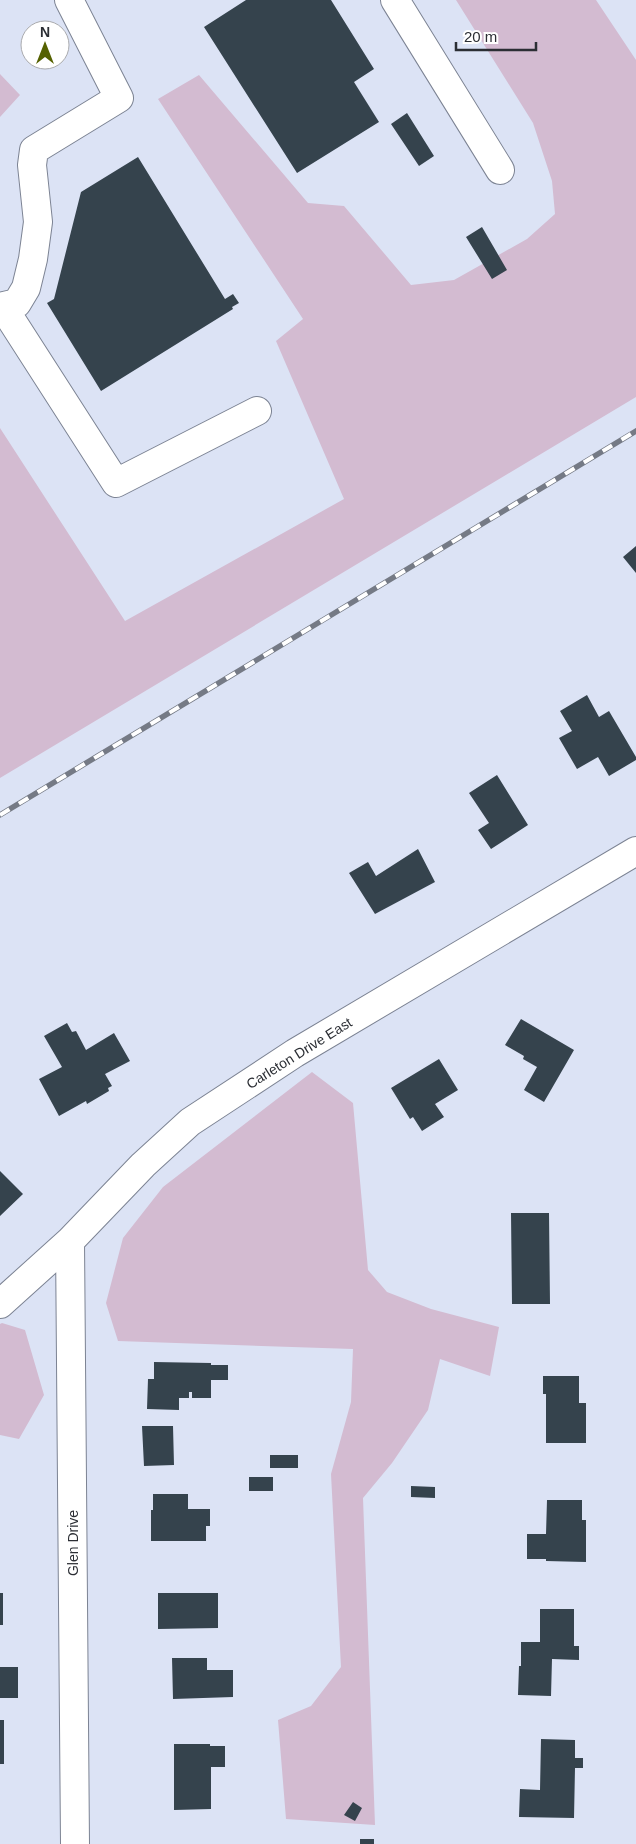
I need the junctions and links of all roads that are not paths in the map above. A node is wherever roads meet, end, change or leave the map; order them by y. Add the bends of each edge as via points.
1 (69, 0) edge
2 (395, 0) edge
3 (500, 170) dead end
4 (2, 306) edge
5 (256, 411) dead end
6 (634, 860) edge
7 (70, 1241) junction
8 (0, 1304) edge
9 (75, 1844) edge

1 - 4 street via 119,98 34,150 32,165 38,222 33,259 26,288 17,303
2 - 3 street
4 - 5 street via 116,483
6 - 7 street, Carleton Drive East via 295,1053 190,1122 143,1165
7 - 8 street, Carleton Drive East
7 - 9 street, Glen Drive

